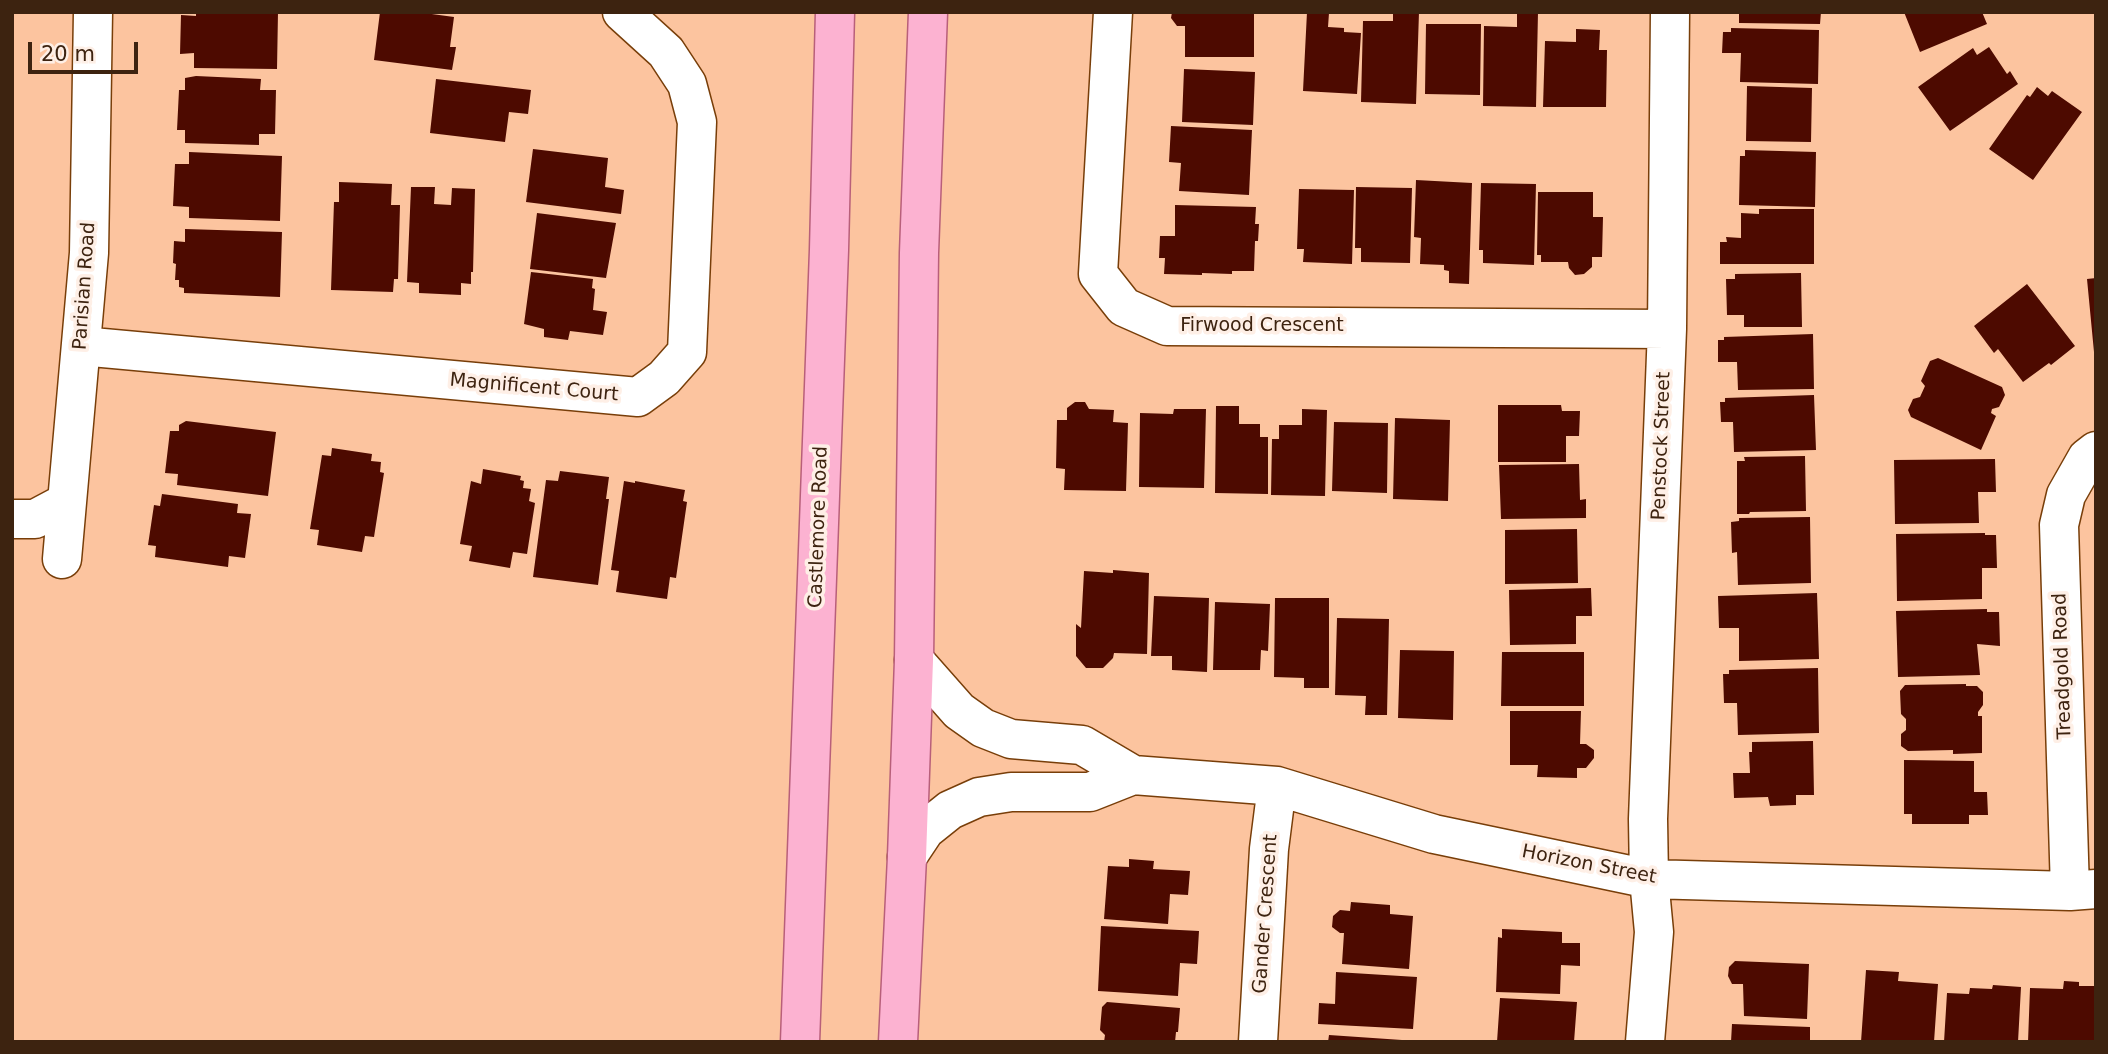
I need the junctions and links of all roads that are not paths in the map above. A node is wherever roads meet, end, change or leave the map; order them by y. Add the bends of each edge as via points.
1 (93, 12) edge
2 (622, 12) edge
3 (835, 12) edge
4 (928, 12) edge
5 (1113, 12) edge
6 (1670, 12) edge
7 (1667, 329) junction
8 (81, 346) junction
9 (2096, 451) edge
10 (67, 502) junction
11 (12, 519) edge
12 (62, 559) dead end
13 (914, 660) junction
14 (1133, 775) junction
15 (1277, 786) junction
16 (907, 857) junction
17 (1649, 879) junction
18 (2083, 890) edge
19 (800, 1042) edge
20 (898, 1042) edge
21 (1258, 1042) edge
22 (1645, 1042) edge

1 - 8 street, Parisian Road via 89,254
2 - 8 street, Magnificent Court via 666,52 687,85 697,122 687,352 664,378 638,397
3 - 19 main road, Castlemore Road
4 - 13 main road via 919,253
5 - 7 street, Firwood Crescent via 1098,274 1124,307 1167,326
6 - 7 street, Penstock Street
7 - 17 street, Penstock Street
8 - 10 street, Parisian Road
9 - 18 street, Treadgold Road via 2066,495 2059,525
10 - 11 street via 35,519
10 - 12 street, Parisian Road
13 - 14 street, Horizon Street via 959,711 983,728 1011,739 1082,745
13 - 16 main road
14 - 15 street, Horizon Street
14 - 16 street, Horizon Street via 1090,792 1011,792 979,797 950,810 925,830
15 - 17 street, Horizon Street via 1434,834
15 - 21 street, Gander Crescent
16 - 20 main road
17 - 18 street, Horizon Street
17 - 22 street via 1654,932

